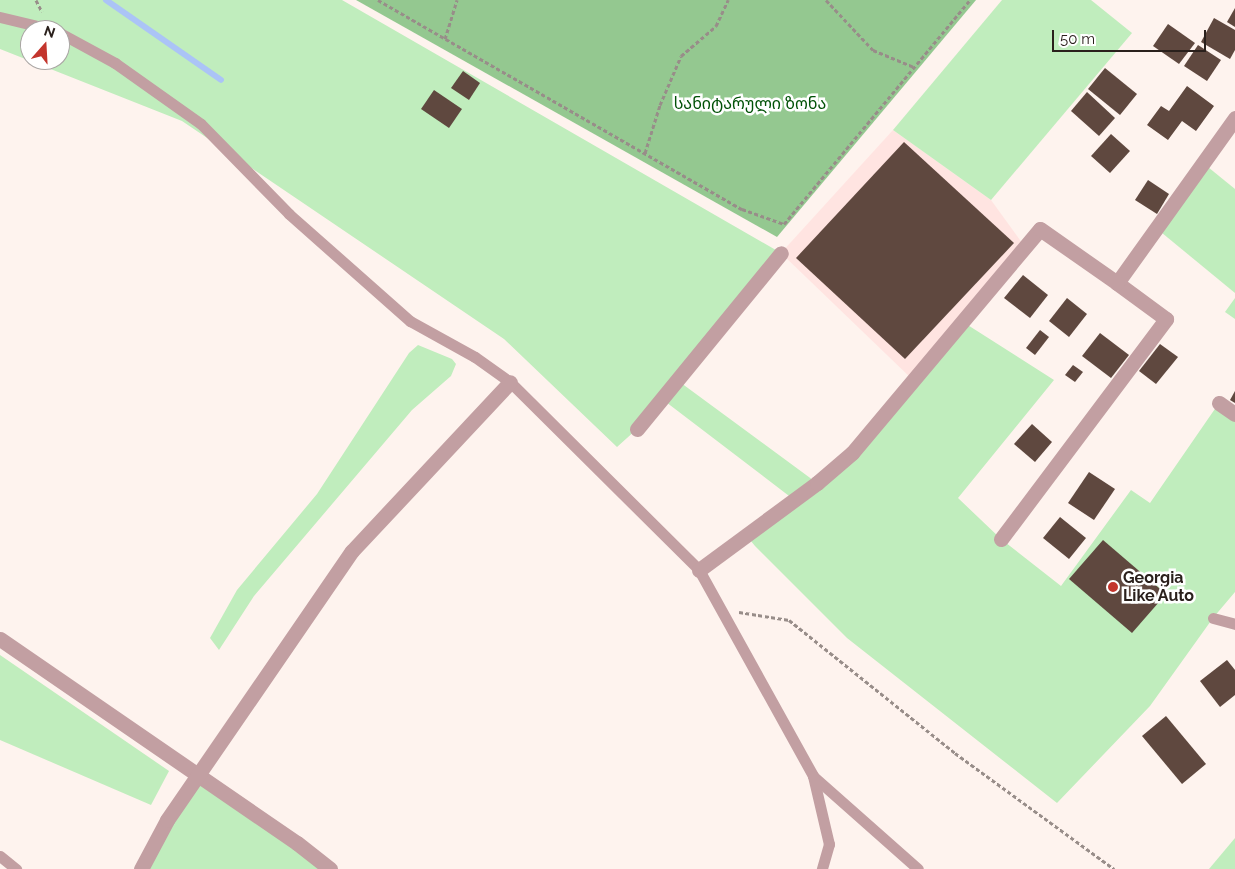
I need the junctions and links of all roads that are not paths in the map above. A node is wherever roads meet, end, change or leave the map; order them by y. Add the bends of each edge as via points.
1 (0, 17) edge
2 (20, 22) edge
3 (70, 39) edge
4 (1235, 118) edge
5 (781, 253) dead end
6 (1117, 283) junction
7 (510, 382) junction
8 (1219, 403) dead end
9 (1235, 414) edge
10 (637, 429) dead end
11 (1001, 538) dead end
12 (699, 570) junction
13 (1213, 618) dead end
14 (1235, 624) edge
15 (0, 639) edge
16 (197, 776) junction
17 (813, 776) junction
18 (0, 856) edge
19 (16, 869) edge
20 (142, 869) edge
21 (330, 869) edge
22 (822, 869) edge
23 (918, 869) edge

1 - 2 lane
3 - 7 lane via 115,63 201,124 289,214 410,321 475,357
4 - 6 street
5 - 10 street
6 - 11 street via 1166,319
6 - 12 street via 1040,229 852,453 818,483
7 - 12 lane
7 - 16 street via 352,551
8 - 9 street
12 - 17 lane
13 - 14 lane
15 - 16 street
16 - 20 street via 167,820
16 - 21 street
17 - 22 lane via 829,844
17 - 23 lane
18 - 19 lane

